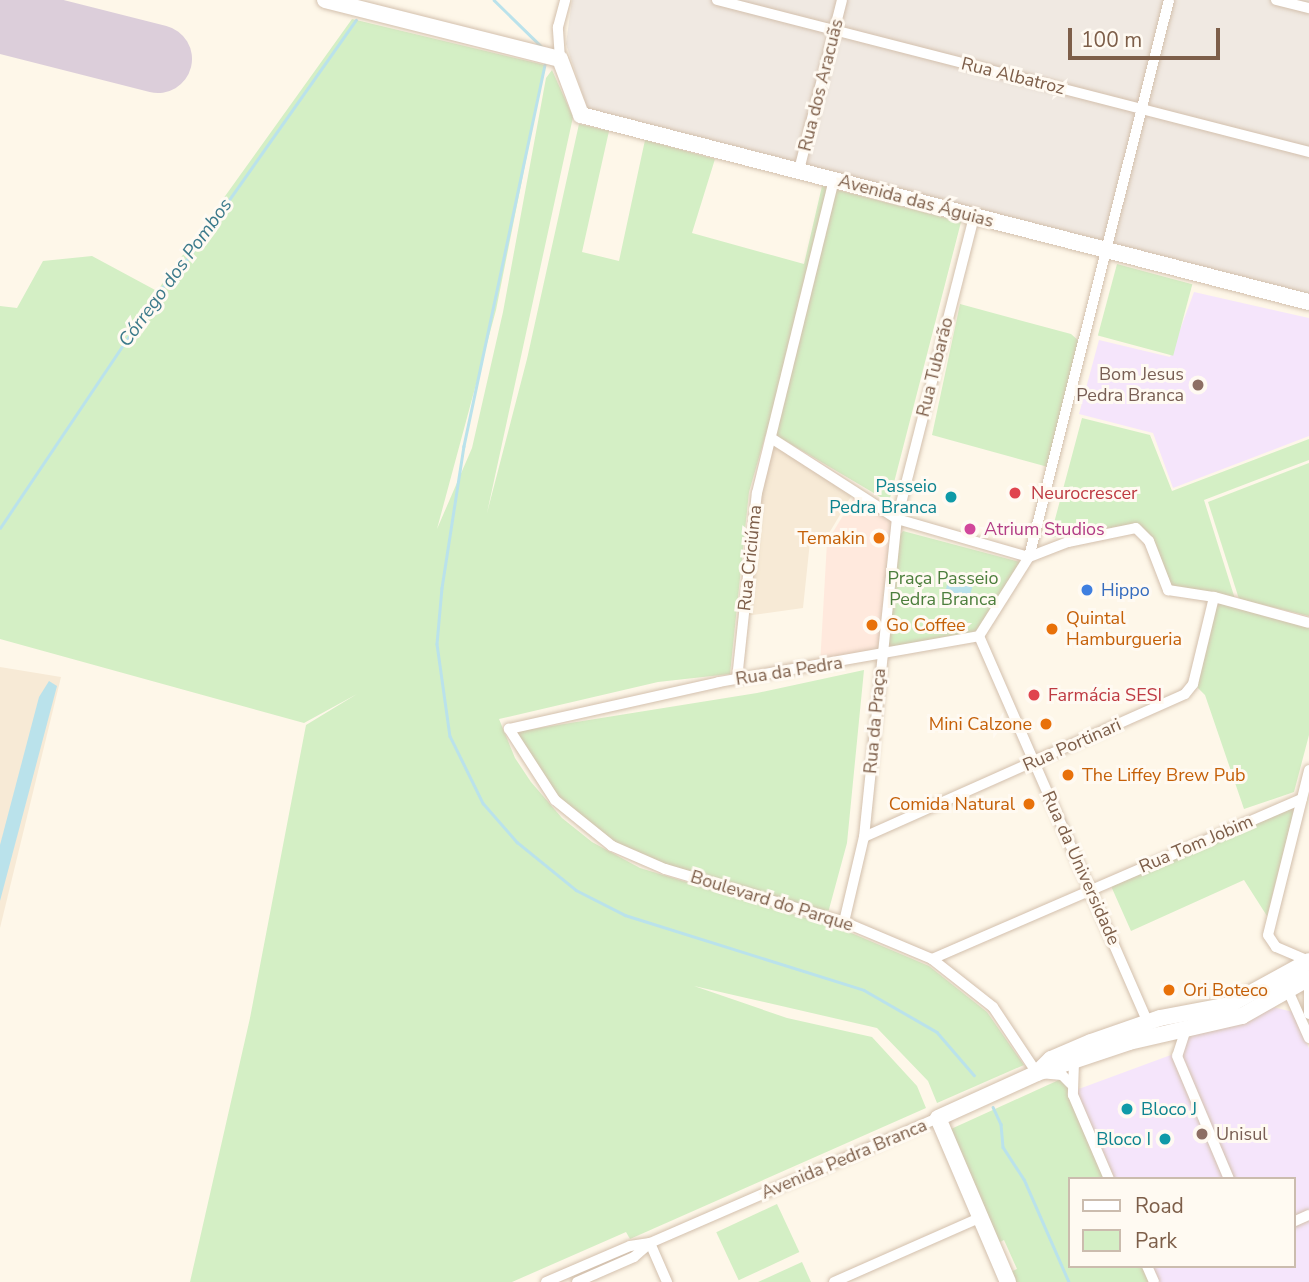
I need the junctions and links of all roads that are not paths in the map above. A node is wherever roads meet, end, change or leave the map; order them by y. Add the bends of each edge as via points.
1 (325, 0) edge
2 (565, 0) edge
3 (717, 0) edge
4 (842, 0) edge
5 (1169, 0) edge
6 (1276, 0) edge
7 (1309, 8) edge
8 (834, 30) junction
9 (560, 59) junction
10 (1142, 109) junction
11 (1309, 152) edge
12 (799, 170) junction
13 (834, 179) junction
14 (974, 216) junction
15 (1106, 250) junction
16 (1309, 302) edge
17 (771, 438) junction
18 (897, 519) junction
19 (1029, 557) junction
20 (1214, 597) junction
21 (1309, 623) edge
22 (979, 636) junction
23 (881, 656) junction
24 (737, 680) junction
25 (509, 729) joint
26 (1035, 763) junction
27 (1309, 770) edge
28 (1302, 799) junction
29 (864, 836) junction
30 (1090, 889) junction
31 (844, 922) junction
32 (933, 959) junction
33 (1309, 961) edge
34 (1309, 980) edge
35 (1286, 984) junction
36 (1309, 1014) edge
37 (1148, 1022) junction
38 (1186, 1028) junction
39 (1309, 1038) edge
40 (1074, 1062) junction
41 (1037, 1073) junction
42 (1071, 1084) junction
43 (938, 1118) junction
44 (1108, 1177) edge
45 (1228, 1177) edge
46 (979, 1217) junction
47 (650, 1244) junction
48 (546, 1282) edge
49 (577, 1282) edge
50 (667, 1282) edge
51 (834, 1282) edge
52 (1008, 1282) edge

1 - 9 street
2 - 9 street via 558,27
3 - 8 street, Rua Albatroz
4 - 8 street, Rua dos Aracuãs
5 - 10 street
6 - 7 street
8 - 10 street, Rua Albatroz
8 - 12 street, Rua dos Aracuãs
9 - 12 street, Avenida das Águias via 581,115
10 - 11 street, Rua Albatroz
10 - 15 street
12 - 13 street, Avenida das Águias
13 - 14 street, Avenida das Águias
13 - 17 street, Rua Criciúma
14 - 15 street, Avenida das Águias
14 - 18 street, Rua Tubarão
15 - 16 street, Avenida das Águias
15 - 19 street
17 - 18 street
17 - 24 street, Rua Criciúma via 757,493
18 - 19 street
18 - 23 street, Rua da Praça
19 - 20 street via 1108,531 1136,528 1149,541 1168,590
19 - 22 street
20 - 21 street
20 - 26 street, Rua Portinari via 1193,684 1185,694
22 - 23 street, Rua da Pedra
22 - 26 street, Rua da Universidade
23 - 24 street, Rua da Pedra
23 - 29 street, Rua da Praça
24 - 25 street, Rua da Pedra
25 - 31 street, Boulevard do Parque via 555,800 612,846 665,869
26 - 29 street, Rua Portinari
26 - 30 street, Rua da Universidade
27 - 28 street
28 - 30 street, Rua Tom Jobim
28 - 33 street via 1268,935 1276,947
29 - 31 street, Rua da Praça
30 - 32 street, Rua Tom Jobim
30 - 37 street, Rua da Universidade
31 - 32 street, Boulevard do Parque
32 - 41 street, Boulevard do Parque via 993,1007
33 - 35 street, Avenida Pedra Branca
34 - 35 street, Avenida Pedra Branca
34 - 36 street
35 - 37 street, Avenida Pedra Branca via 1229,1005
35 - 38 street, Avenida Pedra Branca via 1234,1018
35 - 39 street
37 - 41 street, Avenida Pedra Branca via 1051,1059
38 - 40 street, Avenida Pedra Branca
38 - 45 street via 1177,1056
40 - 41 street, Avenida Pedra Branca
40 - 42 street
41 - 42 street via 1062,1075
41 - 43 street, Avenida Pedra Branca
42 - 44 street
43 - 46 street
43 - 47 street, Avenida Pedra Branca
46 - 51 street
46 - 52 street
47 - 48 street, Avenida Pedra Branca via 630,1246
47 - 49 street, Avenida Pedra Branca via 634,1257
47 - 50 street

